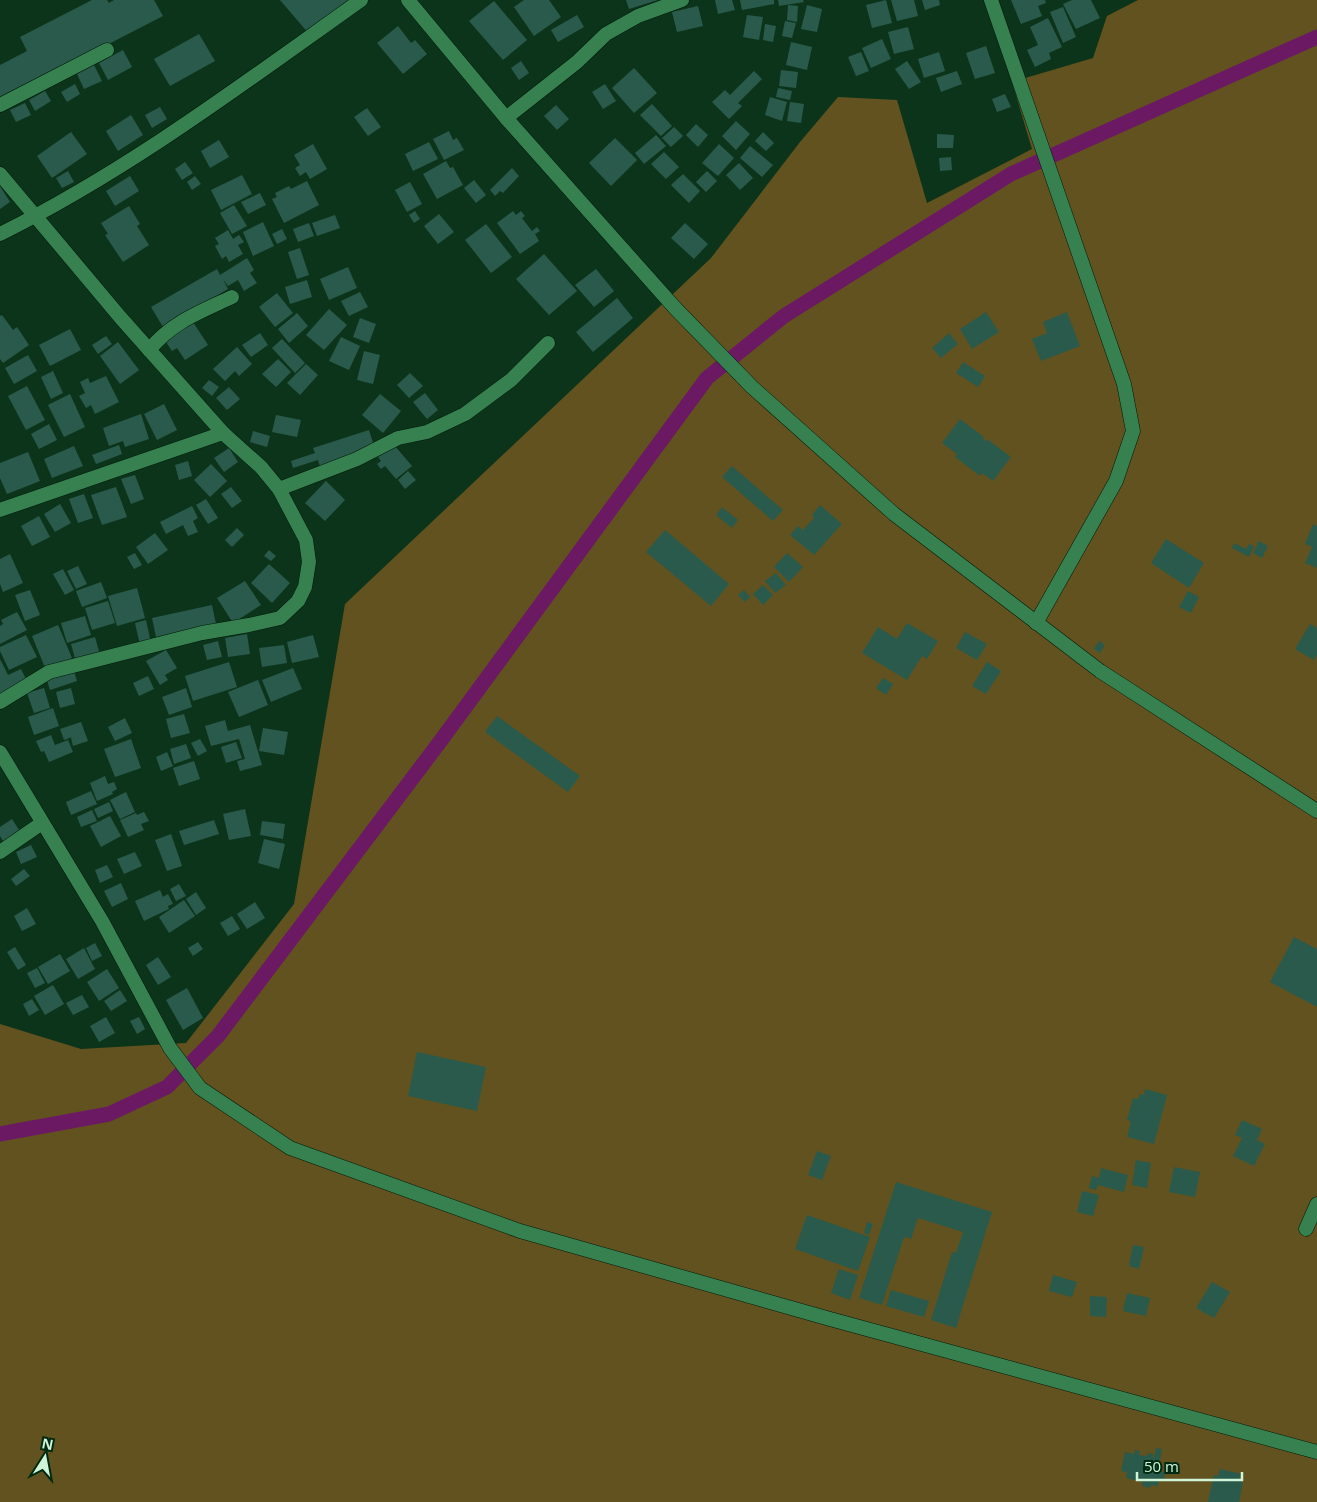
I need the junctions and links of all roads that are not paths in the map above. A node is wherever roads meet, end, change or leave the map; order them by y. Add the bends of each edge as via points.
1 (361, 0) edge
2 (408, 0) edge
3 (682, 0) edge
4 (991, 0) edge
5 (107, 50) dead end
6 (0, 105) edge
7 (506, 118) junction
8 (0, 174) edge
9 (36, 216) junction
10 (0, 234) edge
11 (232, 297) dead end
12 (548, 344) dead end
13 (149, 350) junction
14 (223, 432) junction
15 (279, 489) junction
16 (0, 510) edge
17 (1036, 623) junction
18 (0, 702) edge
19 (0, 752) edge
20 (1317, 811) edge
21 (42, 823) junction
22 (0, 852) edge
23 (1317, 1204) edge
24 (1306, 1230) dead end
25 (1317, 1452) edge

1 - 9 street via 199,115
2 - 7 street
3 - 7 street via 638,16 606,34 577,62
4 - 17 street via 1124,384 1133,431 1116,481
5 - 6 street
7 - 17 street via 675,308 752,387 894,514
8 - 9 street
9 - 10 street
9 - 13 street
11 - 13 street via 185,320 161,336
12 - 15 street via 511,380 465,414 427,432 398,438 357,459
13 - 14 street
14 - 15 street via 261,467
14 - 16 street
15 - 18 street via 306,540 309,562 305,587 298,601 280,618 202,632 62,668 49,672
17 - 20 street via 1100,671
19 - 21 street
21 - 22 street
21 - 25 street via 102,921 170,1048 200,1088 290,1148 520,1231
23 - 24 street

